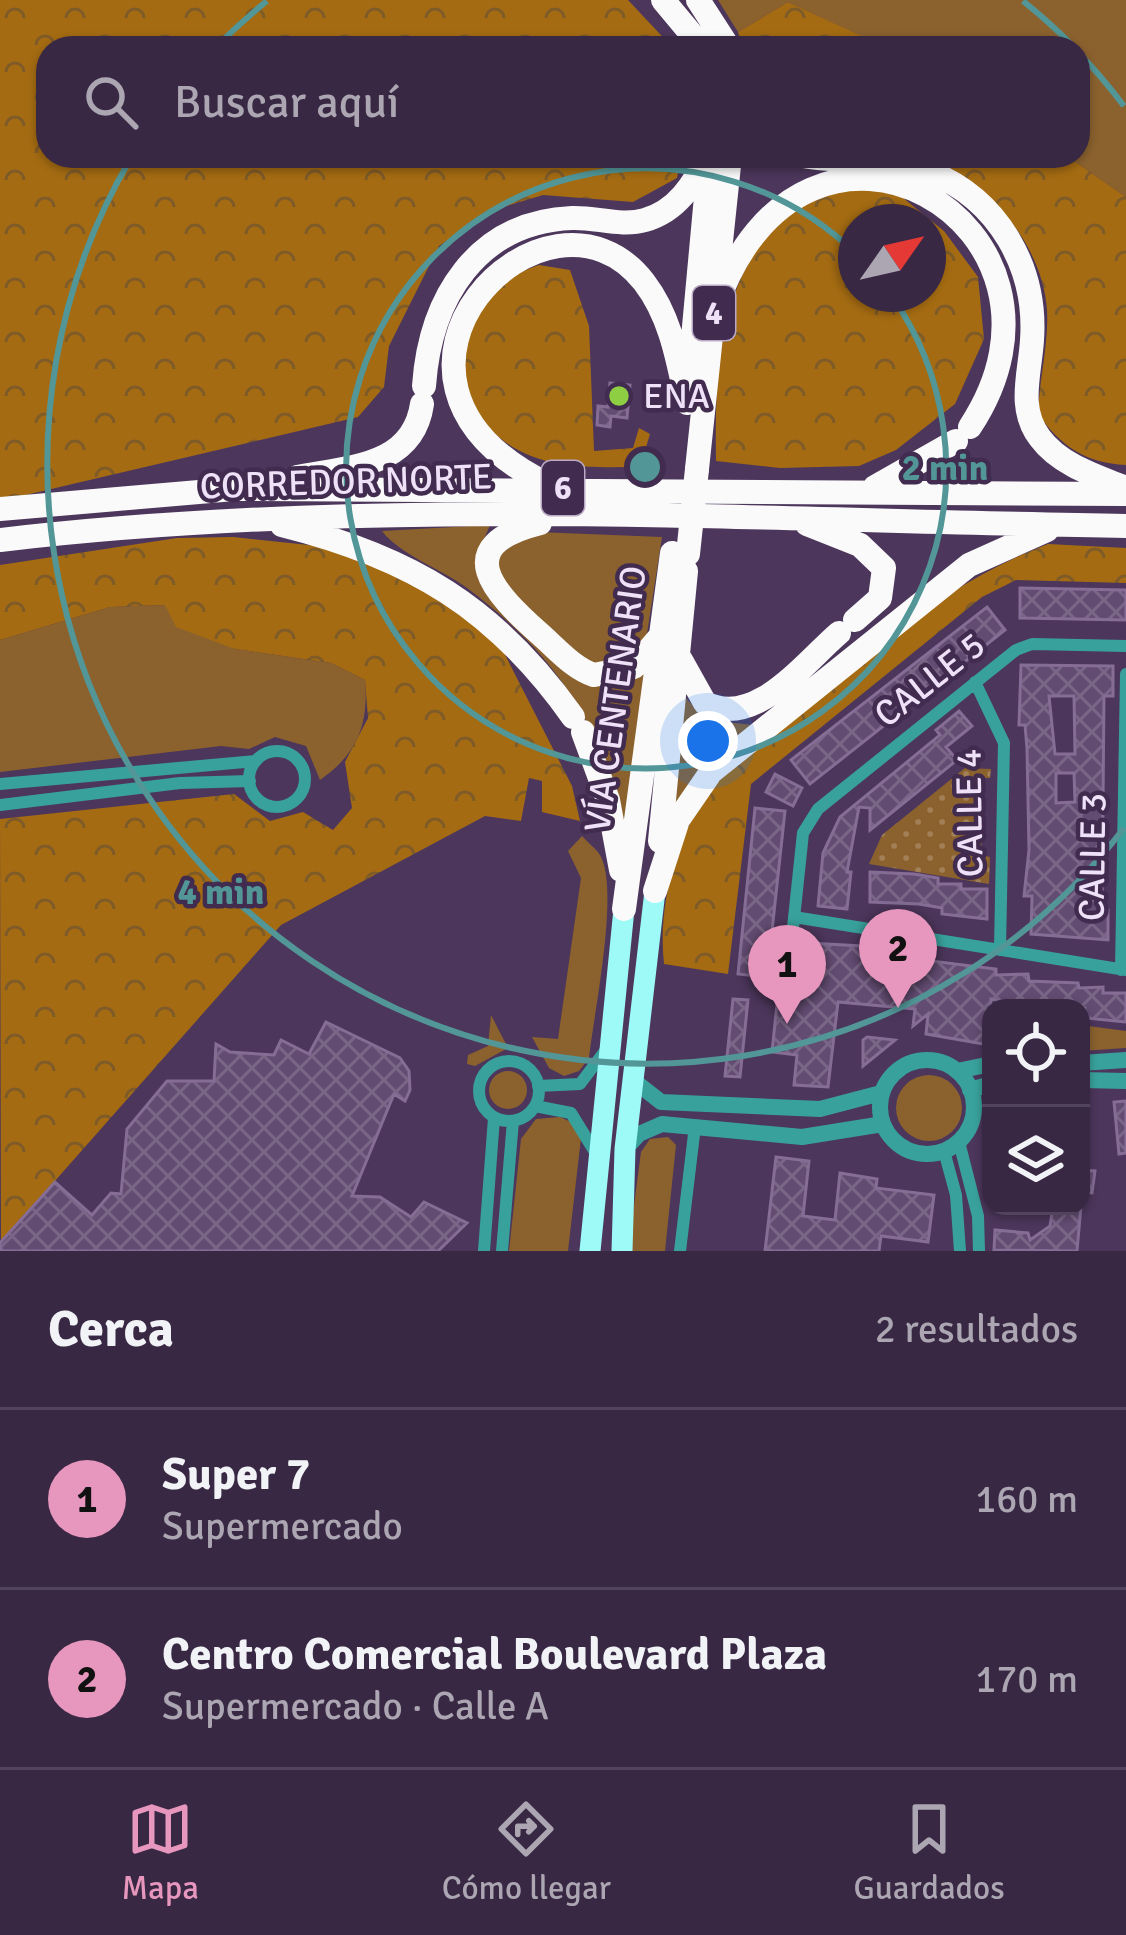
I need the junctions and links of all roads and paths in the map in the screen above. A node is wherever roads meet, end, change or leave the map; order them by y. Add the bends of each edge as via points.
1 (663, 0) edge
2 (698, 0) edge
3 (693, 36) edge
4 (721, 36) edge
5 (701, 168) edge
6 (707, 168) edge
7 (729, 168) edge
8 (920, 168) edge
9 (715, 309) junction
10 (687, 403) junction
11 (689, 470) junction
12 (554, 488) junction
13 (234, 489) junction
14 (866, 491) junction
15 (1126, 491) edge
16 (0, 509) edge
17 (572, 515) junction
18 (250, 518) junction
19 (793, 518) junction
20 (1064, 525) junction
21 (1126, 526) edge
22 (0, 540) edge
23 (680, 553) junction
24 (663, 631) junction
25 (1126, 646) edge
26 (678, 652) junction
27 (1126, 674) edge
28 (975, 682) junction
29 (256, 761) junction
30 (86, 774) junction
31 (250, 781) junction
32 (0, 784) edge
33 (89, 794) junction
34 (0, 805) edge
35 (655, 891) junction
36 (624, 909) junction
37 (794, 917) junction
38 (1000, 950) junction
39 (1124, 970) edge
40 (788, 975) dead end
41 (611, 1039) junction
42 (1126, 1060) edge
43 (1090, 1062) edge
44 (982, 1066) edge
45 (957, 1071) junction
46 (633, 1080) junction
47 (1090, 1080) edge
48 (1126, 1081) edge
49 (538, 1086) junction
50 (982, 1087) edge
51 (970, 1090) junction
52 (881, 1094) junction
53 (535, 1106) junction
54 (739, 1106) junction
55 (792, 1109) junction
56 (494, 1118) junction
57 (514, 1121) junction
58 (883, 1124) junction
59 (695, 1126) junction
60 (758, 1135) junction
61 (952, 1146) junction
62 (625, 1149) junction
63 (599, 1163) junction
64 (484, 1251) edge
65 (502, 1251) edge
66 (590, 1251) edge
67 (622, 1251) edge
68 (680, 1251) edge
69 (959, 1251) edge
70 (979, 1251) edge

1 - 3 highway
2 - 4 highway
5 - 13 highway via 661,214 635,222 551,220 492,244 465,268 439,306 410,440 390,456
6 - 10 highway, VÍA CENTENARIO / 4
7 - 9 highway, VÍA CENTENARIO / 4
8 - 15 highway via 988,212 1012,243 1029,288 1026,401 1037,435 1071,464
9 - 11 highway, VÍA CENTENARIO / 4
9 - 14 highway via 746,239 796,194 855,177 912,189 973,234 1004,302 998,374 963,434
10 - 11 highway, VÍA CENTENARIO / 4
10 - 12 highway via 667,323 634,271 584,247 513,263 468,306 454,338 453,380 482,441
11 - 23 highway, VÍA CENTENARIO / 4, bridge
12 - 13 highway, CORREDOR NORTE / 6
12 - 14 highway, CORREDOR NORTE / 6
13 - 16 highway, CORREDOR NORTE / 6
14 - 15 highway, CORREDOR NORTE / 6
17 - 18 highway, CORREDOR NORTE / 6
17 - 19 highway, CORREDOR NORTE / 6
17 - 24 highway via 497,541 487,572 495,593 594,675 634,667
18 - 22 highway, CORREDOR NORTE / 6
18 - 36 highway via 333,538 424,574 493,624 578,724 608,800
19 - 20 highway, CORREDOR NORTE / 6
19 - 26 highway via 860,545 884,568 880,598 737,712 705,703
20 - 21 highway, CORREDOR NORTE / 6
20 - 35 highway via 970,566 729,755 678,820
23 - 24 highway, VÍA CENTENARIO / 4
23 - 26 highway, VÍA CENTENARIO / 4
24 - 36 highway, VÍA CENTENARIO / 4
25 - 28 street, CALLE 5 via 1032,644
26 - 35 highway, VÍA CENTENARIO / 4
27 - 39 street, CALLE 3
28 - 37 street, CALLE 5 via 818,808 803,833
28 - 38 street, CALLE 4 via 1004,743
29 - 30 street
29 - 31 street
29 - 31 street via 289,753 305,774 302,792 272,806 256,797
30 - 32 street
30 - 33 street
31 - 33 street
33 - 34 street
35 - 46 highway, VÍA CENTENARIO / 4
36 - 41 highway, VÍA CENTENARIO / 4
37 - 38 street
37 - 40 street
38 - 39 street
41 - 49 street via 580,1084
41 - 63 highway, VÍA CENTENARIO / 4
42 - 43 street
44 - 45 street
45 - 51 street
45 - 52 street via 914,1061
46 - 54 street via 662,1102
46 - 62 highway, VÍA CENTENARIO / 4
47 - 48 street
49 - 53 street
49 - 56 street via 519,1064 490,1067 479,1092
50 - 51 street
51 - 61 street via 973,1116
52 - 55 street via 841,1107
52 - 58 street
53 - 57 street
53 - 63 street via 571,1113
54 - 55 street
54 - 59 street
55 - 60 street via 765,1121
56 - 57 street
56 - 64 street
57 - 65 street
58 - 60 street
58 - 61 street via 902,1148 930,1154
59 - 60 street
59 - 62 street via 651,1126
59 - 68 street
61 - 69 street
61 - 70 street via 978,1216
62 - 67 highway, VÍA CENTENARIO / 4
63 - 66 highway, VÍA CENTENARIO / 4

